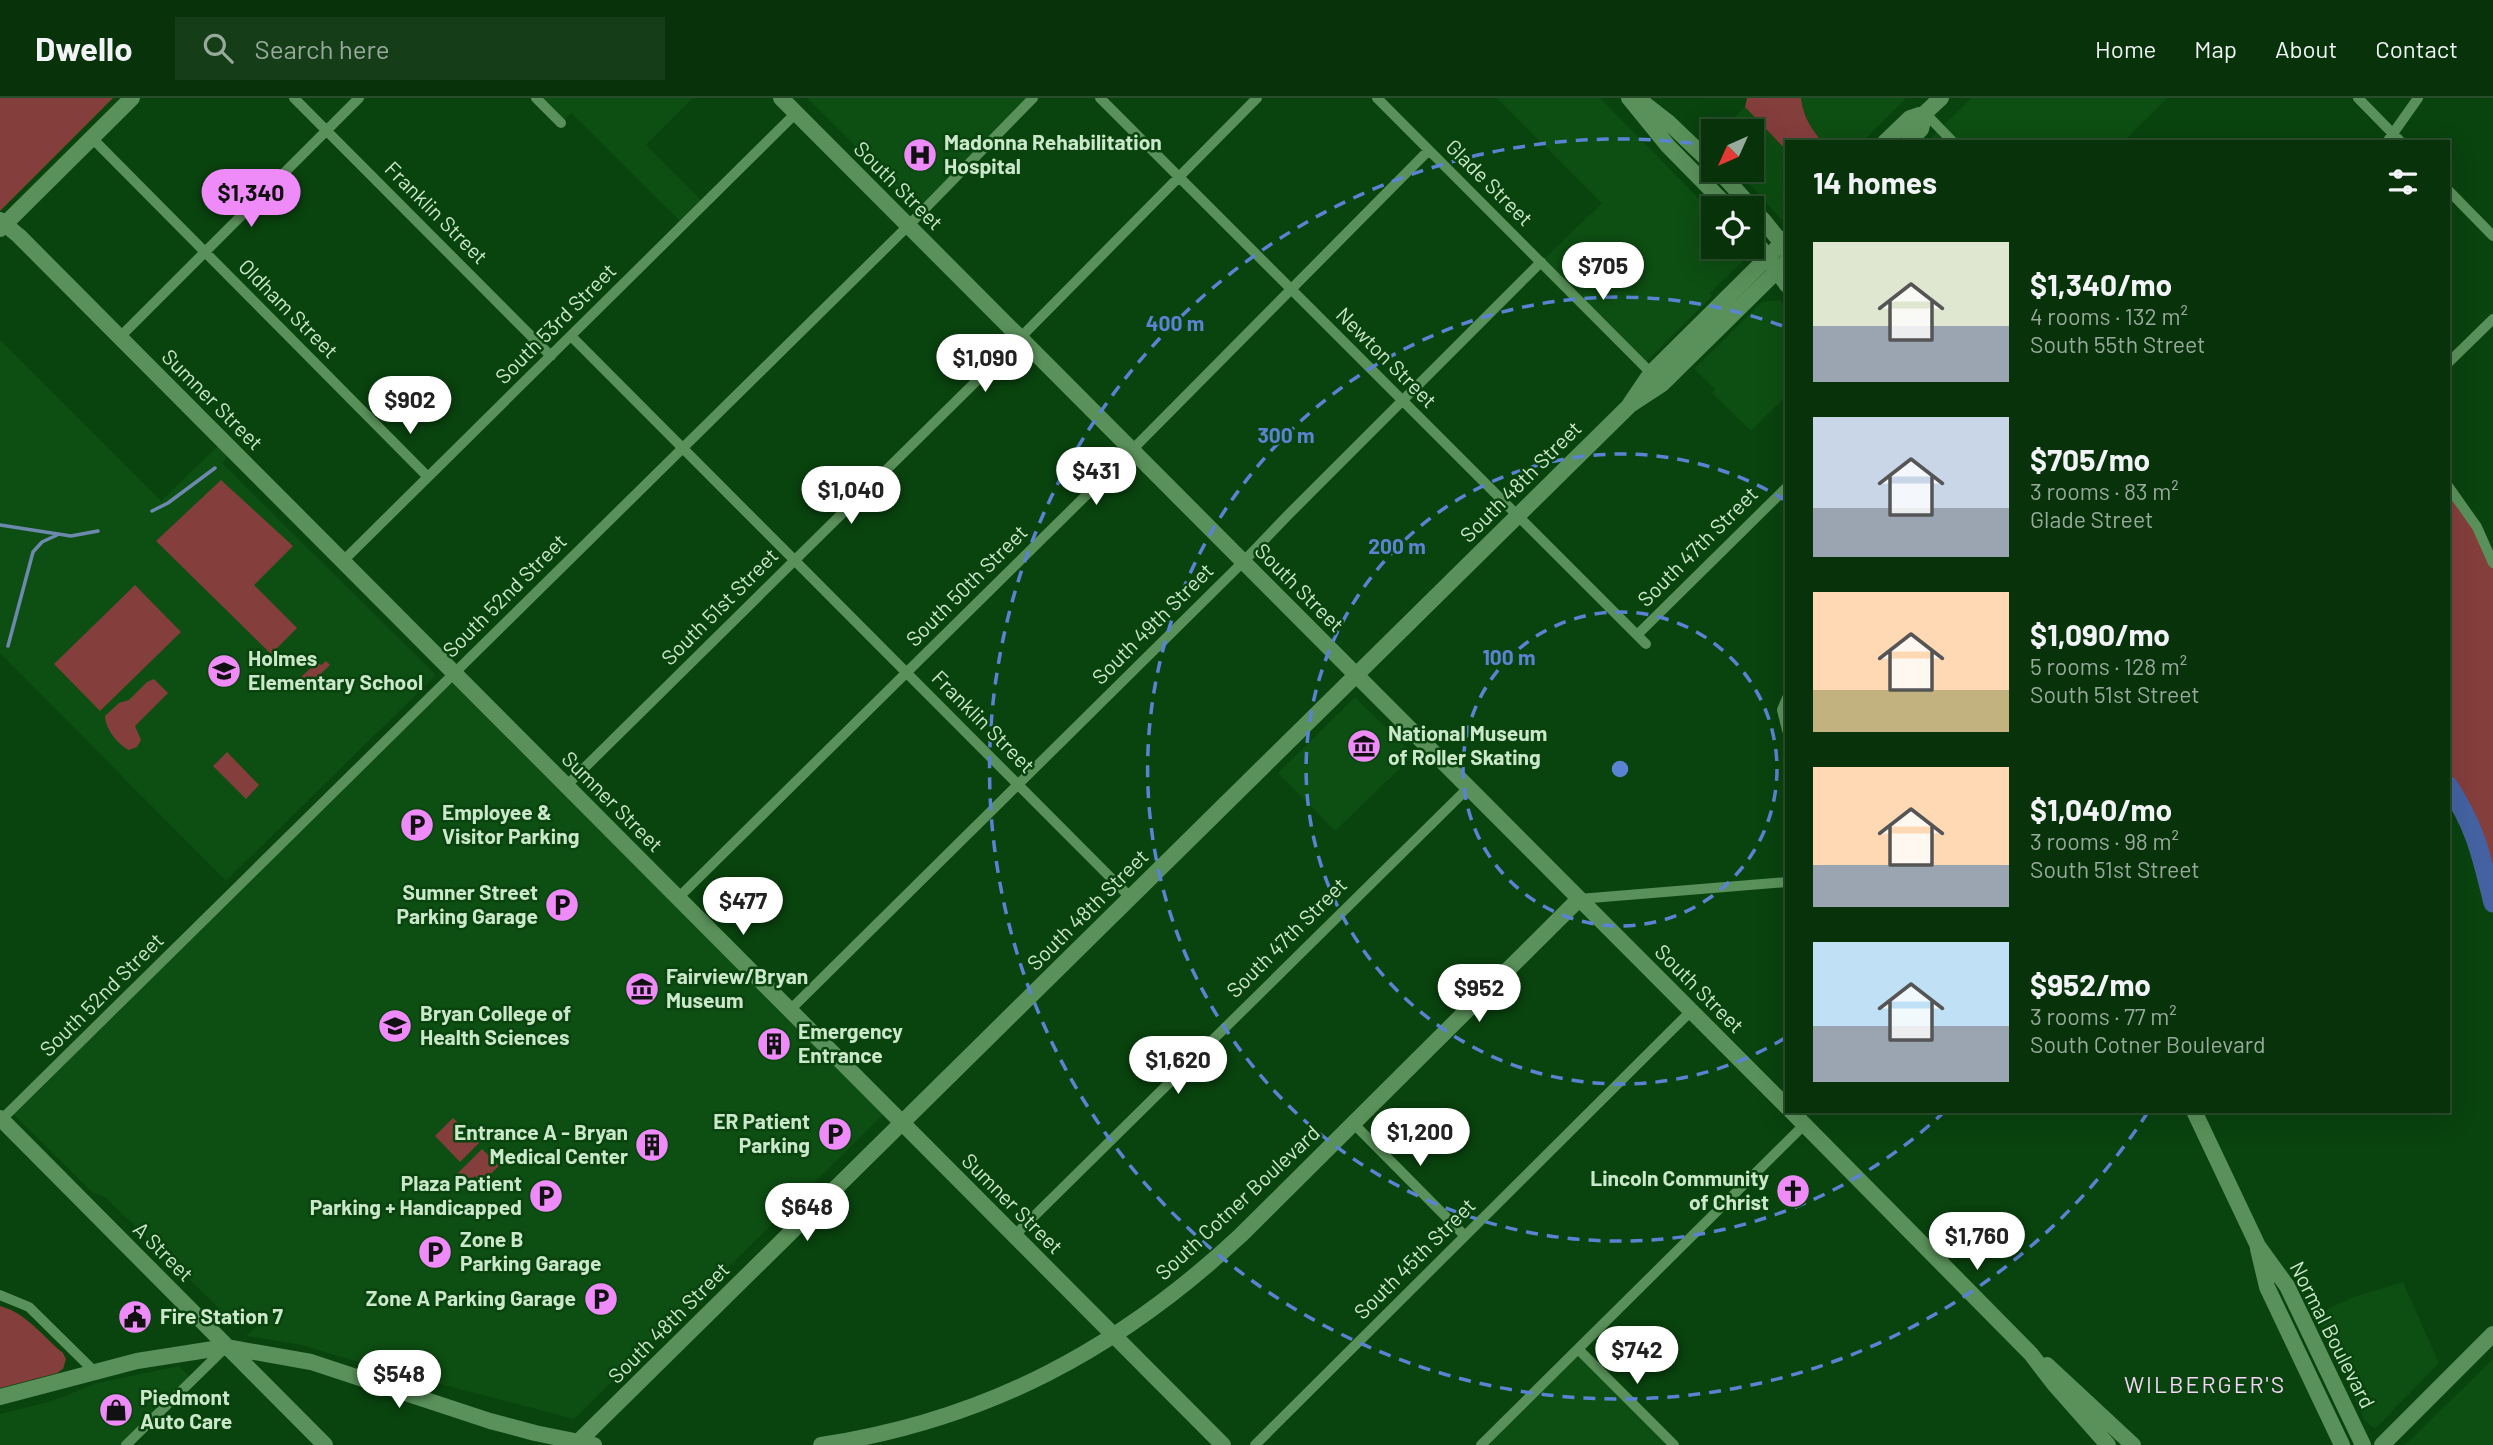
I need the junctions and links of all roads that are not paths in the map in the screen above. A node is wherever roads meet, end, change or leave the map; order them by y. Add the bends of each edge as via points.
1 (132, 98) edge
2 (294, 98) edge
3 (359, 98) edge
4 (536, 98) edge
5 (781, 98) edge
6 (1033, 98) edge
7 (1100, 98) edge
8 (1257, 98) edge
9 (1377, 98) edge
10 (1629, 98) edge
11 (1637, 98) edge
12 (1941, 98) edge
13 (2358, 98) edge
14 (2418, 98) edge
15 (796, 113) junction
16 (1925, 113) junction
17 (561, 122) dead end
18 (326, 131) junction
19 (2389, 137) edge
20 (92, 138) junction
21 (1887, 140) edge
22 (1910, 140) edge
23 (1951, 140) edge
24 (1429, 150) junction
25 (1701, 154) edge
26 (1178, 177) junction
27 (1729, 182) edge
28 (2450, 192) edge
29 (1717, 196) edge
30 (2, 224) edge
31 (908, 226) junction
32 (2493, 236) edge
33 (1785, 244) edge
34 (1764, 249) edge
35 (205, 252) junction
36 (1541, 262) junction
37 (1777, 263) edge
38 (1785, 281) edge
39 (1290, 289) junction
40 (2493, 319) edge
41 (571, 336) junction
42 (120, 337) junction
43 (1020, 338) junction
44 (551, 356) junction
45 (2450, 361) edge
46 (1657, 379) junction
47 (1402, 401) junction
48 (682, 448) junction
49 (1132, 450) junction
50 (428, 477) junction
51 (1785, 489) edge
52 (2450, 489) edge
53 (1517, 515) junction
54 (2490, 546) edge
55 (794, 560) junction
56 (343, 561) junction
57 (1243, 562) junction
58 (2493, 563) edge
59 (1637, 635) junction
60 (1646, 644) dead end
61 (454, 673) junction
62 (906, 673) junction
63 (1356, 674) junction
64 (1018, 785) junction
65 (566, 786) junction
66 (1468, 788) junction
67 (1785, 882) edge
68 (1130, 897) junction
69 (678, 898) junction
70 (1579, 899) junction
71 (790, 1010) junction
72 (1691, 1011) junction
73 (1785, 1105) edge
74 (1793, 1113) edge
75 (2195, 1113) edge
76 (1, 1120) edge
77 (902, 1122) junction
78 (1353, 1123) junction
79 (1804, 1125) junction
80 (1014, 1236) junction
81 (1465, 1236) junction
82 (2258, 1246) junction
83 (0, 1295) edge
84 (2493, 1334) edge
85 (1114, 1336) junction
86 (226, 1346) junction
87 (1578, 1349) junction
88 (2031, 1353) junction
89 (94, 1371) junction
90 (0, 1396) edge
91 (577, 1444) edge
92 (126, 1445) edge
93 (325, 1445) edge
94 (594, 1445) edge
95 (821, 1445) edge
96 (1223, 1445) edge
97 (1255, 1445) edge
98 (1481, 1445) edge
99 (1674, 1445) edge
100 (2109, 1445) edge
101 (2133, 1445) edge
102 (2342, 1445) edge
103 (2363, 1445) edge
104 (2382, 1445) edge

1 - 20 main road
2 - 18 street, Franklin Street
3 - 18 street
4 - 17 street
5 - 15 main road, South Street
6 - 31 street, South 52nd Street
7 - 26 street, Newton Street
8 - 26 street, South 51st Street
9 - 24 street, Glade Street
10 - 29 main road via 1660,138
11 - 25 main road
12 - 16 main road
13 - 19 street
14 - 19 street
15 - 31 main road, South Street
15 - 41 street, South 53rd Street
16 - 21 main road via 1910,118
16 - 22 main road via 1921,129
16 - 23 street
18 - 35 street
18 - 44 street, Franklin Street
20 - 30 main road
20 - 35 street, Oldham Street
24 - 36 street, Glade Street
24 - 39 street, South 50th Street
26 - 39 street, Newton Street
26 - 43 street, South 51st Street
27 - 33 main road
28 - 32 street
30 - 42 main road, Sumner Street
31 - 43 main road, South Street
31 - 48 street, South 52nd Street
33 - 37 main road, South 48th Street
34 - 37 main road
35 - 42 street
35 - 50 street, Oldham Street
36 - 46 street, Glade Street
36 - 47 street, South 49th Street
37 - 38 main road
37 - 46 main road, South 48th Street
39 - 47 street, Newton Street
39 - 49 street, South 50th Street
40 - 45 street
41 - 44 street, South 53rd Street
41 - 48 street, Franklin Street
42 - 56 main road, Sumner Street
43 - 49 main road, South Street
43 - 55 street, South 51st Street
44 - 50 street, South 53rd Street
46 - 53 main road, South 48th Street
47 - 53 street, Newton Street
47 - 57 street, South 49th Street
48 - 55 street, Franklin Street
48 - 61 street, South 52nd Street
49 - 57 main road, South Street
49 - 62 street, South 50th Street
50 - 56 street, South 53rd Street
51 - 59 street, South 47th Street
52 - 54 street
53 - 59 street, Newton Street
53 - 63 main road, South 48th Street
54 - 58 street
55 - 62 street, Franklin Street
55 - 65 street, South 51st Street
56 - 61 main road, Sumner Street
57 - 63 main road, South Street
57 - 64 street, South 49th Street
59 - 60 street, Newton Street
61 - 65 main road, Sumner Street
61 - 76 street, South 52nd Street
62 - 64 street, Franklin Street
62 - 69 street, South 50th Street
63 - 66 main road, South Street
63 - 68 main road, South 48th Street
64 - 68 street, Franklin Street
64 - 71 street, South 49th Street
65 - 69 main road, Sumner Street
66 - 70 main road, South Street
66 - 80 street, South 47th Street
67 - 70 street
68 - 77 main road, South 48th Street
69 - 71 main road, Sumner Street
70 - 72 main road, South Street
70 - 78 main road, South Cotner Boulevard
71 - 77 main road, Sumner Street
72 - 73 main road, South Street
72 - 81 street, South 45th Street
74 - 79 main road
75 - 82 main road, Normal Boulevard
76 - 86 main road, A Street
77 - 80 main road, Sumner Street
77 - 91 main road, South 48th Street
78 - 81 street
78 - 85 main road, South Cotner Boulevard via 1211,1263
79 - 87 street
79 - 88 main road
80 - 85 main road, Sumner Street
81 - 97 street, South 45th Street
82 - 102 main road, Normal Boulevard via 2267,1287
82 - 103 main road, Normal Boulevard via 2287,1286
83 - 89 street via 29,1307
84 - 104 main road
85 - 95 main road, South Cotner Boulevard via 1063,1367 978,1404 888,1432
85 - 96 main road, Sumner Street
86 - 89 main road
86 - 91 main road via 311,1362 475,1417
86 - 92 street
86 - 93 main road, A Street
87 - 98 street
87 - 99 street
88 - 100 main road
88 - 101 main road
89 - 90 main road
91 - 94 main road

